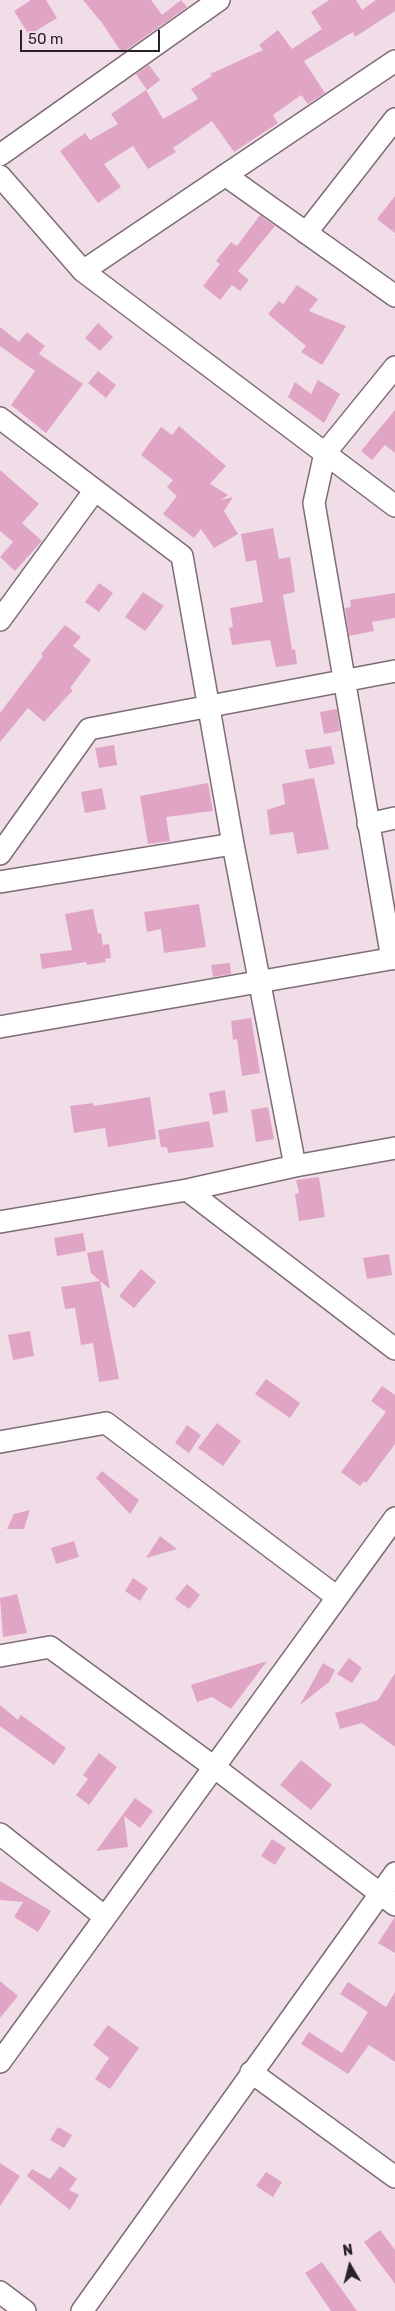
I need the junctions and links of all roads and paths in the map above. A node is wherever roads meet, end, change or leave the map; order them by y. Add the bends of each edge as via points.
1 (219, 0) edge
2 (395, 61) edge
3 (395, 119) edge
4 (0, 155) edge
5 (225, 175) junction
6 (0, 176) edge
7 (306, 232) junction
8 (83, 271) junction
9 (395, 296) edge
10 (395, 367) edge
11 (0, 418) edge
12 (325, 453) junction
13 (95, 490) junction
14 (395, 506) edge
15 (4, 606) edge
16 (395, 671) edge
17 (344, 682) junction
18 (209, 706) junction
19 (395, 818) edge
20 (368, 824) junction
21 (233, 844) junction
22 (0, 854) edge
23 (0, 882) edge
24 (393, 958) edge
25 (259, 983) junction
26 (0, 1027) edge
27 (395, 1148) edge
28 (295, 1166) junction
29 (187, 1190) junction
30 (0, 1222) edge
31 (386, 1334) edge
32 (395, 1349) edge
33 (0, 1442) edge
34 (395, 1518) edge
35 (337, 1597) junction
36 (0, 1656) edge
37 (214, 1767) junction
38 (0, 1834) edge
39 (395, 1873) edge
40 (387, 1900) edge
41 (105, 1918) junction
42 (2, 2056) edge
43 (251, 2072) junction
44 (395, 2177) edge
45 (0, 2292) edge
46 (26, 2311) edge
47 (82, 2311) edge

1 - 4 street
2 - 5 street
3 - 7 street
5 - 7 street
5 - 8 street
6 - 8 street
7 - 9 street
8 - 12 street
10 - 12 street
11 - 13 street
12 - 14 street
12 - 17 street via 314,503
13 - 15 street
13 - 18 street via 182,556
16 - 17 street
17 - 18 street
17 - 20 street
18 - 21 street
18 - 22 street via 89,729
19 - 20 street
20 - 24 street
21 - 23 street
21 - 25 street
24 - 25 street
25 - 26 street
25 - 28 street
27 - 28 street
28 - 29 street
29 - 30 street
29 - 31 street
31 - 32 street
33 - 35 street via 106,1423
34 - 35 street
35 - 37 street
36 - 37 street via 50,1647
37 - 40 street
37 - 41 street
38 - 41 street
39 - 40 street
40 - 43 street
41 - 42 street
43 - 44 street
43 - 47 street
45 - 46 street

